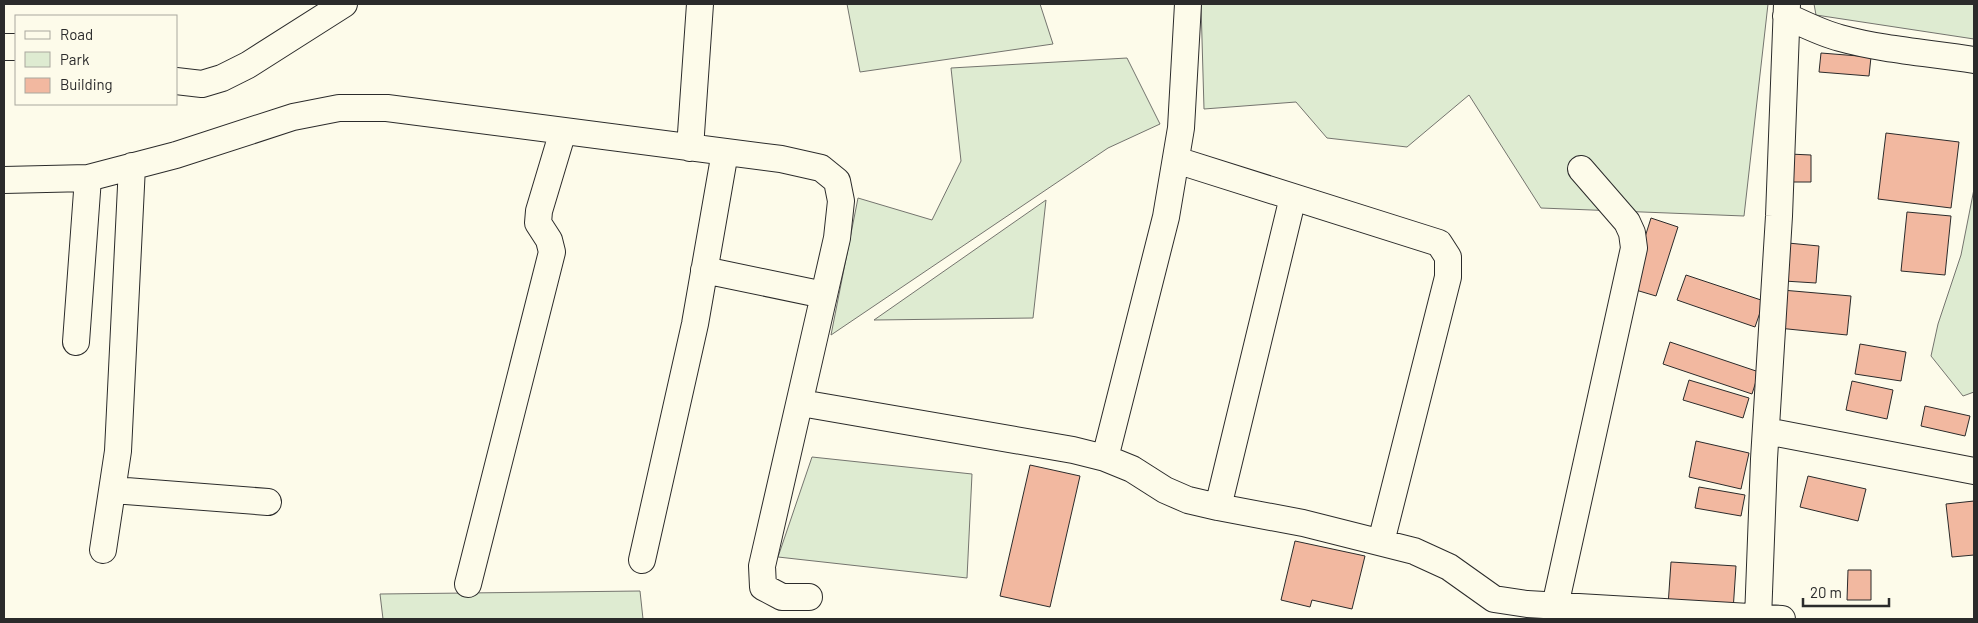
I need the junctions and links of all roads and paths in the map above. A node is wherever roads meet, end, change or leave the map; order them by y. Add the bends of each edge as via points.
1 (344, 4) edge
2 (700, 4) edge
3 (1188, 4) edge
4 (1787, 10) edge
5 (1974, 60) edge
6 (178, 81) edge
7 (563, 131) junction
8 (690, 148) junction
9 (725, 152) junction
10 (1176, 160) junction
11 (132, 166) junction
12 (1581, 169) dead end
13 (88, 178) junction
14 (4, 180) edge
15 (1293, 197) junction
16 (704, 270) junction
17 (824, 295) junction
18 (76, 342) dead end
19 (801, 403) junction
20 (1766, 430) junction
21 (1105, 458) junction
22 (1974, 471) edge
23 (113, 490) junction
24 (268, 502) dead end
25 (1218, 508) junction
26 (1381, 542) junction
27 (103, 550) dead end
28 (642, 560) dead end
29 (468, 584) dead end
30 (808, 597) dead end
31 (1555, 606) junction
32 (1758, 619) edge
33 (1782, 619) edge

1 - 6 street via 222,78 202,84
2 - 8 street
3 - 10 street via 1181,128
4 - 5 street via 1815,29 1840,38
4 - 20 street
7 - 8 street
7 - 11 street via 387,108 339,108 293,117
7 - 29 street via 539,211 538,223 552,252
8 - 9 street
9 - 16 street
9 - 17 street via 821,168 837,181 841,201 837,238
10 - 15 street
10 - 21 street via 1166,217
11 - 13 street
11 - 23 street via 121,409
12 - 31 street via 1627,222 1634,248
13 - 14 street
13 - 18 street
15 - 25 street
15 - 26 street via 1439,243 1448,257 1448,277
16 - 17 street
16 - 28 street
17 - 19 street
19 - 21 street
19 - 30 street via 762,566 763,587 782,597
20 - 22 street
20 - 32 street
21 - 25 street via 1165,490
23 - 24 street
23 - 27 street
25 - 26 street via 1303,523
26 - 31 street via 1414,551 1449,567 1494,599
31 - 32 street
32 - 33 street

